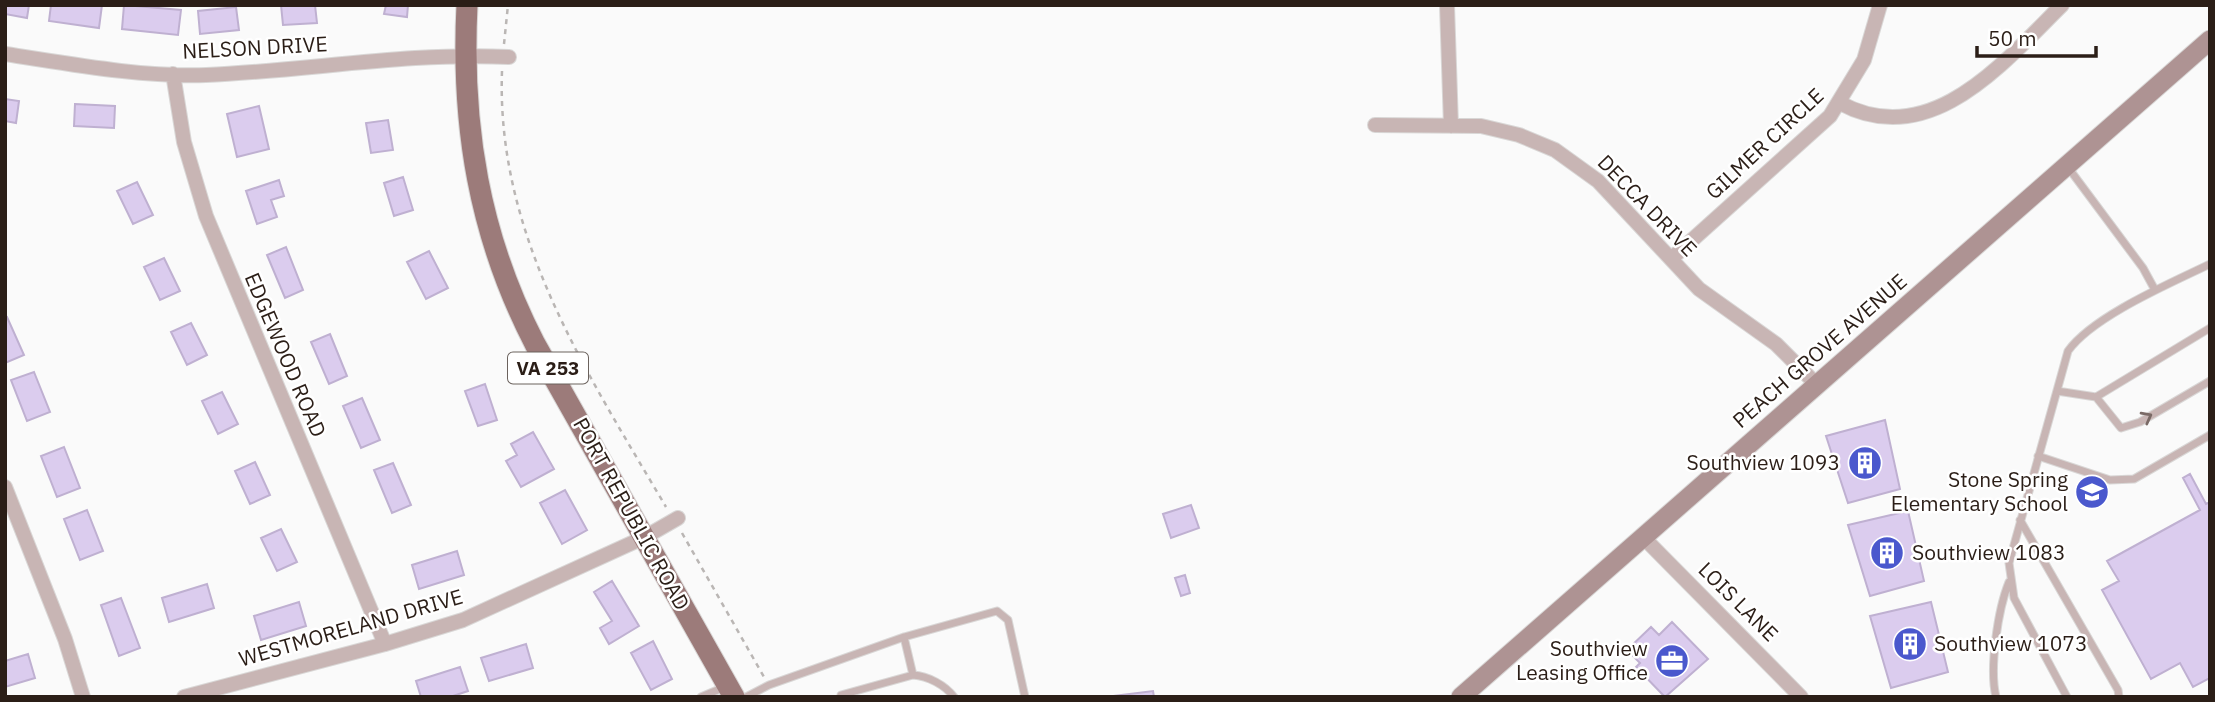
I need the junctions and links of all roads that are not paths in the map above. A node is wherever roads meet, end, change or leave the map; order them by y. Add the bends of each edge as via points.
1 (467, 5) edge
2 (1447, 5) edge
3 (1880, 5) edge
4 (2062, 5) edge
5 (2210, 40) edge
6 (5, 54) edge
7 (465, 55) junction
8 (509, 57) dead end
9 (173, 74) junction
10 (1840, 103) junction
11 (1375, 125) dead end
12 (1451, 126) junction
13 (2067, 165) junction
14 (1671, 259) junction
15 (2210, 264) edge
16 (2155, 290) junction
17 (2210, 328) edge
18 (2210, 381) edge
19 (1816, 384) junction
20 (2057, 391) junction
21 (2096, 397) junction
22 (2210, 435) edge
23 (2038, 457) junction
24 (5, 487) edge
25 (678, 518) dead end
26 (2020, 520) junction
27 (645, 537) junction
28 (1643, 537) junction
29 (2010, 582) junction
30 (904, 637) junction
31 (385, 645) junction
32 (913, 675) junction
33 (731, 691) edge
34 (841, 695) edge
35 (83, 697) edge
36 (184, 697) edge
37 (701, 697) edge
38 (746, 697) edge
39 (954, 697) edge
40 (1025, 697) edge
41 (1461, 697) edge
42 (1801, 697) edge
43 (1996, 697) edge
44 (2067, 697) edge
45 (2119, 697) edge

1 - 7 main road, PORT REPUBLIC ROAD / VA 253
2 - 12 street
3 - 10 street, GILMER CIRCLE via 1864,61
4 - 10 street via 1960,97 1937,110 1883,117
5 - 13 main road, PEACH GROVE AVENUE
6 - 9 street, NELSON DRIVE
7 - 8 street, NELSON DRIVE
7 - 9 street, NELSON DRIVE
7 - 27 main road, PORT REPUBLIC ROAD / VA 253 via 473,168 501,271 535,344
9 - 31 street, EDGEWOOD ROAD via 184,142 206,216
10 - 14 street, GILMER CIRCLE
11 - 12 street, DECCA DRIVE
12 - 14 street, DECCA DRIVE via 1506,131 1567,157 1598,180
13 - 16 lane
13 - 19 main road, PEACH GROVE AVENUE
14 - 19 street, DECCA DRIVE via 1705,295 1776,344
15 - 16 lane
16 - 20 lane via 2082,335 2068,351
17 - 21 lane
21 -> 18 lane via 2121,428 2140,422
19 - 28 main road, PEACH GROVE AVENUE
20 - 21 lane
20 - 23 lane
22 - 23 lane via 2134,479 2110,480
23 - 26 lane
24 - 35 street
25 - 27 street, WESTMORELAND DRIVE
26 - 29 lane via 2012,544
26 - 45 lane
27 - 31 street, WESTMORELAND DRIVE via 463,620
27 - 33 main road, PORT REPUBLIC ROAD / VA 253
28 - 41 main road, PEACH GROVE AVENUE
28 - 42 street, LOIS LANE
29 - 43 lane via 2003,598 1995,662
29 - 44 lane
30 - 32 lane
30 - 38 lane
30 - 40 lane via 1001,612 1008,620
31 - 36 street, WESTMORELAND DRIVE
32 - 34 lane
32 - 39 lane via 923,675
33 - 37 lane

